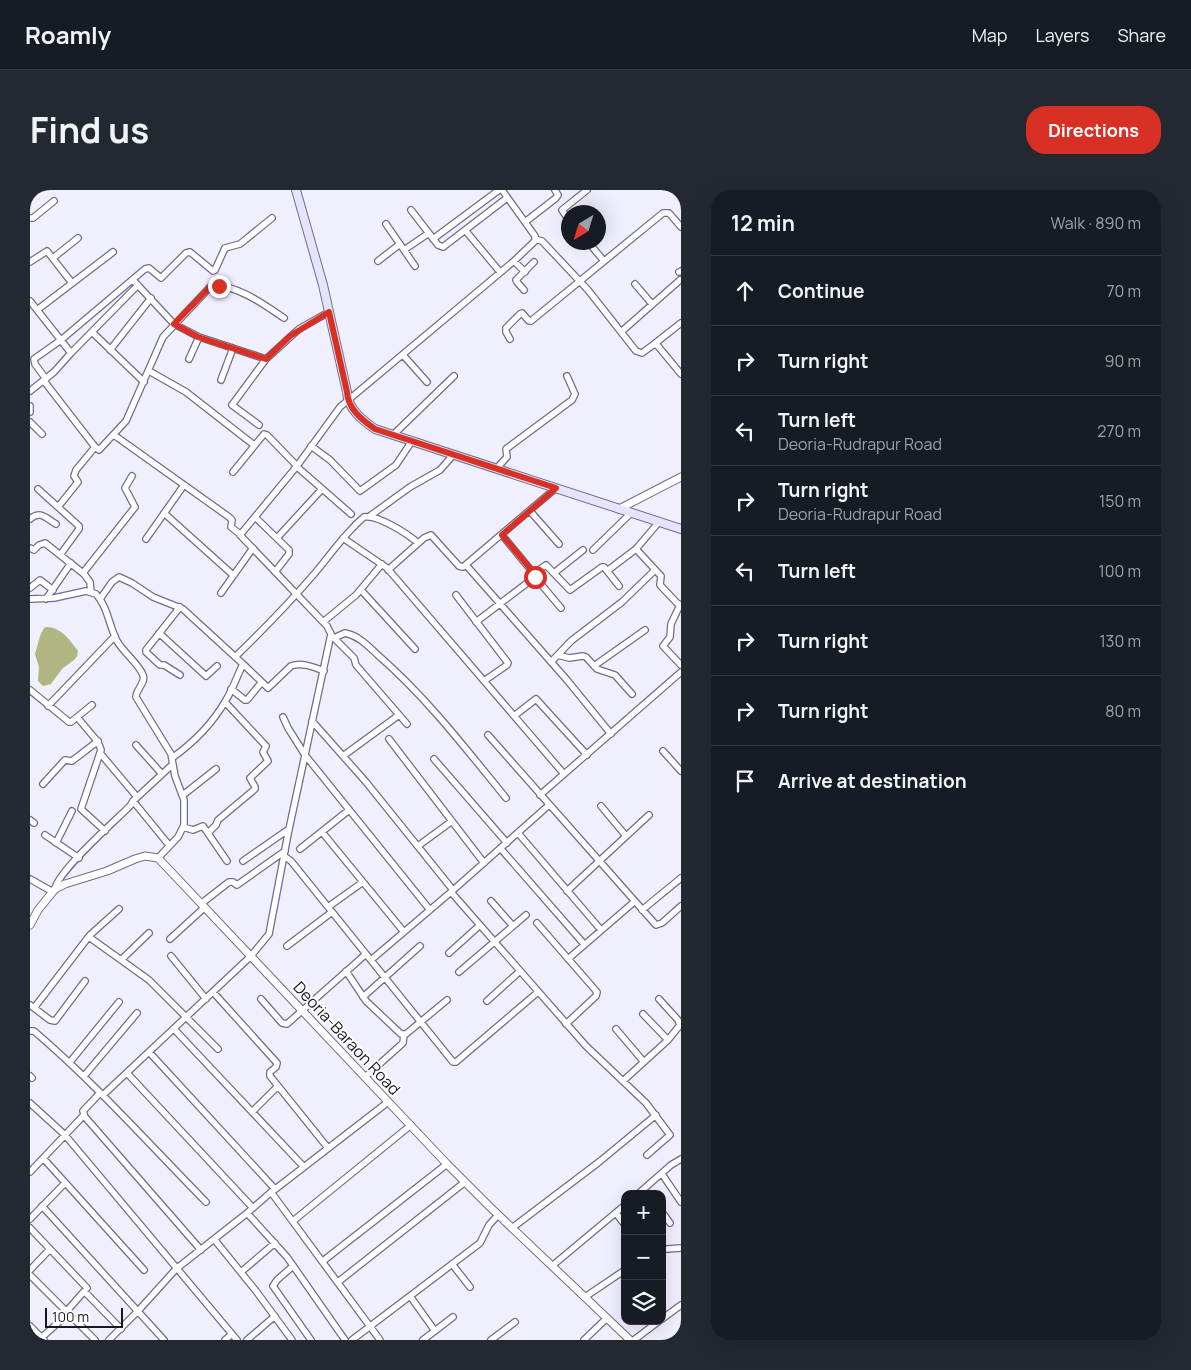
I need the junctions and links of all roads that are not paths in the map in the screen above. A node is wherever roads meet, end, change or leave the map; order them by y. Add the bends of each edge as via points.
1 (296, 190) edge
2 (500, 190) edge
3 (554, 190) edge
4 (587, 190) edge
5 (507, 198) junction
6 (54, 201) dead end
7 (568, 205) edge
8 (411, 210) dead end
9 (30, 218) edge
10 (272, 218) dead end
11 (525, 222) junction
12 (386, 224) dead end
13 (681, 227) edge
14 (465, 230) junction
15 (431, 236) junction
16 (78, 238) dead end
17 (536, 238) junction
18 (402, 247) junction
19 (595, 250) edge
20 (113, 252) dead end
21 (53, 258) junction
22 (30, 260) edge
23 (378, 261) dead end
24 (514, 261) junction
25 (604, 261) junction
26 (534, 262) dead end
27 (415, 266) dead end
28 (500, 272) junction
29 (525, 272) junction
30 (133, 280) junction
31 (680, 280) edge
32 (579, 281) junction
33 (72, 283) junction
34 (635, 284) dead end
35 (138, 285) junction
36 (524, 290) dead end
37 (151, 298) junction
38 (30, 301) edge
39 (652, 304) junction
40 (37, 310) junction
41 (329, 312) junction
42 (284, 318) dead end
43 (681, 323) edge
44 (174, 324) junction
45 (92, 332) junction
46 (621, 332) junction
47 (198, 337) junction
48 (510, 339) dead end
49 (62, 340) junction
50 (653, 345) junction
51 (233, 348) junction
52 (110, 350) junction
53 (72, 352) junction
54 (403, 355) junction
55 (189, 359) dead end
56 (266, 359) junction
57 (149, 371) junction
58 (681, 374) edge
59 (454, 376) dead end
60 (567, 376) dead end
61 (45, 380) junction
62 (221, 380) dead end
63 (144, 382) junction
64 (427, 382) dead end
65 (30, 391) edge
66 (348, 402) junction
67 (30, 406) edge
68 (30, 412) edge
69 (30, 422) edge
70 (260, 425) dead end
71 (42, 434) dead end
72 (114, 435) junction
73 (393, 435) junction
74 (412, 441) junction
75 (254, 445) junction
76 (311, 446) junction
77 (95, 447) junction
78 (454, 454) junction
79 (296, 466) junction
80 (497, 468) junction
81 (233, 472) dead end
82 (132, 476) dead end
83 (681, 477) edge
84 (184, 485) junction
85 (556, 488) junction
86 (38, 489) dead end
87 (322, 489) junction
88 (58, 508) junction
89 (619, 509) junction
90 (530, 511) junction
91 (164, 513) junction
92 (632, 513) junction
93 (351, 514) dead end
94 (370, 516) junction
95 (255, 517) junction
96 (30, 519) edge
97 (659, 522) junction
98 (56, 524) dead end
99 (681, 529) edge
100 (240, 535) junction
101 (502, 535) junction
102 (277, 538) junction
103 (343, 538) junction
104 (146, 539) dead end
105 (418, 543) junction
106 (559, 544) dead end
107 (30, 548) edge
108 (253, 548) junction
109 (636, 549) junction
110 (583, 550) dead end
111 (593, 550) dead end
112 (60, 555) junction
113 (70, 563) junction
114 (382, 564) junction
115 (466, 565) junction
116 (388, 570) junction
117 (655, 570) junction
118 (607, 571) junction
119 (276, 572) junction
120 (83, 573) junction
121 (554, 573) junction
122 (234, 575) junction
123 (534, 575) junction
124 (619, 586) dead end
125 (30, 588) edge
126 (53, 590) junction
127 (361, 590) junction
128 (91, 592) junction
129 (221, 592) dead end
130 (296, 594) junction
131 (456, 595) dead end
132 (30, 599) edge
133 (46, 599) junction
134 (100, 599) junction
135 (500, 604) junction
136 (680, 605) edge
137 (180, 607) junction
138 (561, 608) dead end
139 (323, 622) junction
140 (476, 622) junction
141 (645, 630) dead end
142 (159, 633) junction
143 (115, 636) junction
144 (333, 637) junction
145 (415, 649) dead end
146 (558, 655) junction
147 (235, 657) junction
148 (551, 662) junction
149 (243, 664) junction
150 (681, 664) edge
151 (217, 666) dead end
152 (594, 666) junction
153 (324, 671) junction
154 (681, 672) edge
155 (180, 675) dead end
156 (484, 681) junction
157 (261, 683) junction
158 (231, 689) junction
159 (30, 690) edge
160 (632, 694) dead end
161 (225, 702) junction
162 (92, 705) dead end
163 (48, 706) junction
164 (399, 715) junction
165 (514, 716) junction
166 (283, 717) dead end
167 (77, 718) junction
168 (312, 721) junction
169 (407, 724) dead end
170 (611, 734) junction
171 (488, 735) dead end
172 (389, 739) dead end
173 (98, 741) junction
174 (136, 745) dead end
175 (663, 751) dead end
176 (100, 753) junction
177 (305, 755) junction
178 (587, 755) junction
179 (343, 756) junction
180 (434, 759) dead end
181 (172, 761) junction
182 (216, 769) dead end
183 (681, 771) edge
184 (162, 774) junction
185 (564, 774) junction
186 (44, 784) dead end
187 (183, 795) junction
188 (540, 795) junction
189 (506, 798) dead end
190 (135, 799) junction
191 (549, 806) junction
192 (601, 806) dead end
193 (349, 810) junction
194 (72, 811) dead end
195 (649, 815) dead end
196 (452, 821) junction
197 (183, 827) junction
198 (289, 829) junction
199 (105, 831) junction
200 (322, 832) junction
201 (208, 833) junction
202 (518, 833) junction
203 (45, 835) dead end
204 (626, 836) junction
205 (56, 843) junction
206 (507, 843) junction
207 (169, 845) junction
208 (418, 846) junction
209 (300, 849) dead end
210 (501, 849) junction
211 (284, 854) junction
212 (79, 858) junction
213 (158, 858) junction
214 (227, 861) dead end
215 (242, 861) dead end
216 (599, 861) junction
217 (484, 863) junction
218 (681, 878) edge
219 (30, 879) edge
220 (363, 882) junction
221 (54, 891) junction
222 (452, 891) junction
223 (567, 891) junction
224 (491, 901) dead end
225 (634, 902) junction
226 (203, 905) junction
227 (681, 906) edge
228 (119, 909) dead end
229 (330, 909) junction
230 (430, 910) junction
231 (642, 910) junction
232 (526, 915) dead end
233 (32, 916) edge
234 (537, 922) dead end
235 (30, 925) edge
236 (480, 925) junction
237 (513, 926) junction
238 (601, 930) junction
239 (404, 932) junction
240 (149, 933) dead end
241 (89, 937) junction
242 (170, 939) dead end
243 (494, 941) junction
244 (584, 944) junction
245 (287, 946) dead end
246 (420, 946) dead end
247 (449, 953) dead end
248 (366, 954) junction
249 (171, 956) dead end
250 (251, 956) junction
251 (568, 959) junction
252 (121, 960) junction
253 (371, 960) junction
254 (520, 971) junction
255 (346, 972) junction
256 (459, 972) dead end
257 (385, 978) junction
258 (85, 981) dead end
259 (213, 992) junction
260 (538, 992) junction
261 (363, 997) junction
262 (206, 999) junction
263 (261, 999) dead end
264 (659, 999) dead end
265 (447, 1000) dead end
266 (487, 1001) dead end
267 (119, 1002) dead end
268 (32, 1007) edge
269 (303, 1011) junction
270 (137, 1013) dead end
271 (643, 1014) dead end
272 (187, 1016) junction
273 (420, 1022) junction
274 (566, 1024) junction
275 (174, 1029) junction
276 (616, 1029) dead end
277 (30, 1031) edge
278 (404, 1034) junction
279 (668, 1040) junction
280 (218, 1049) dead end
281 (150, 1052) junction
282 (70, 1062) junction
283 (644, 1062) junction
284 (127, 1073) junction
285 (84, 1076) junction
286 (365, 1077) junction
287 (623, 1081) junction
288 (278, 1086) junction
289 (102, 1094) junction
290 (388, 1102) junction
291 (30, 1103) edge
292 (252, 1112) junction
293 (656, 1114) junction
294 (84, 1115) junction
295 (411, 1125) junction
296 (65, 1135) junction
297 (328, 1148) junction
298 (647, 1155) dead end
299 (43, 1158) junction
300 (681, 1159) edge
301 (447, 1164) junction
302 (304, 1167) junction
303 (30, 1172) edge
304 (662, 1174) junction
305 (465, 1182) junction
306 (65, 1183) junction
307 (645, 1188) joint
308 (643, 1190) edge
309 (273, 1191) junction
310 (206, 1202) dead end
311 (681, 1202) edge
312 (42, 1206) junction
313 (253, 1208) junction
314 (621, 1209) edge
315 (247, 1213) junction
316 (616, 1213) junction
317 (498, 1215) junction
318 (666, 1218) edge
319 (30, 1219) edge
320 (621, 1220) edge
321 (293, 1222) junction
322 (670, 1223) dead end
323 (30, 1228) edge
324 (512, 1228) junction
325 (214, 1239) junction
326 (275, 1243) junction
327 (667, 1248) dead end
328 (681, 1248) edge
329 (50, 1250) junction
330 (201, 1250) junction
331 (322, 1261) junction
332 (452, 1264) junction
333 (293, 1266) junction
334 (552, 1266) junction
335 (178, 1268) junction
336 (30, 1270) edge
337 (144, 1270) dead end
338 (241, 1272) junction
339 (621, 1273) edge
340 (30, 1276) edge
341 (338, 1282) junction
342 (470, 1287) dead end
343 (85, 1292) junction
344 (410, 1296) junction
345 (584, 1297) junction
346 (681, 1305) edge
347 (138, 1311) junction
348 (67, 1313) junction
349 (275, 1316) junction
350 (666, 1316) edge
351 (453, 1317) dead end
352 (607, 1318) junction
353 (515, 1322) dead end
354 (653, 1325) edge
355 (30, 1326) edge
356 (370, 1326) junction
357 (121, 1329) junction
358 (436, 1331) junction
359 (232, 1334) junction
360 (43, 1339) edge
361 (95, 1340) edge
362 (110, 1340) edge
363 (164, 1340) edge
364 (225, 1340) edge
365 (237, 1340) edge
366 (247, 1340) edge
367 (292, 1340) edge
368 (310, 1340) edge
369 (345, 1340) edge
370 (352, 1340) edge
371 (380, 1340) edge
372 (423, 1340) edge
373 (491, 1340) edge
374 (584, 1340) edge
375 (632, 1340) edge

1 - 41 main road
2 - 5 street
2 - 15 street
3 - 11 street via 558,195 556,198
4 - 7 street
5 - 11 street
5 - 14 street
6 - 9 street
8 - 15 street
10 - 30 street via 238,246 225,248 213,271 188,252 161,278 147,268
11 - 17 street
12 - 18 street
13 - 25 street via 669,213 663,213
14 - 15 street via 443,247
14 - 28 street
15 - 18 street
16 - 21 street
17 - 24 street
17 - 32 street
18 - 23 street
18 - 27 street
19 - 25 street
20 - 33 street
21 - 22 street via 47,251
21 - 33 street
24 - 28 street
24 - 29 street
25 - 32 street
26 - 29 street
28 - 54 street
29 - 36 street via 516,281
30 - 35 street
30 - 49 street
31 - 39 street
32 - 46 street
32 - 48 street via 531,321 520,314 506,328
33 - 40 street
34 - 39 street
35 - 37 street
35 - 45 street
37 - 44 street
37 - 52 street
38 - 40 street
39 - 46 street
40 - 49 street
41 - 56 street via 294,332
41 - 66 main road
42 - 44 street via 248,295 213,285
43 - 50 street
44 - 47 street
44 - 57 street via 163,336
45 - 52 street
45 - 53 street
46 - 50 street via 638,352 642,353
47 - 51 street
47 - 55 street
49 - 53 street
49 - 61 street via 34,359
50 - 58 street via 657,345
51 - 56 street
51 - 62 street
52 - 63 street
53 - 61 street
54 - 64 street
54 - 66 street
56 - 70 street via 232,405
57 - 63 street
57 - 75 street via 186,392
59 - 73 street
60 - 80 street via 575,394 572,400 506,449 507,457
61 - 65 street
61 - 77 street
63 - 72 street via 126,421
66 - 73 main road via 362,420
66 - 76 street via 340,407
67 - 68 street
69 - 71 street
72 - 77 street via 102,449
72 - 84 street
73 - 74 main road
74 - 76 street via 396,465 360,491 330,460
74 - 78 main road
75 - 79 street via 265,434
75 - 81 street
76 - 79 street
77 - 88 street via 76,470 74,476 78,482
78 - 80 main road
78 - 94 street via 436,473
79 - 87 street
79 - 95 street
80 - 85 main road
82 - 120 street via 125,488 135,507
83 - 89 street
84 - 91 street
84 - 100 street via 229,517 231,527
85 - 89 main road
85 - 90 street
86 - 88 street
87 - 93 street
87 - 102 street
88 - 112 street via 78,526
89 - 92 main road
90 - 101 street
90 - 106 street
91 - 104 street
91 - 122 street
92 - 97 main road
92 - 111 street
94 - 103 street via 362,518
94 - 105 street
95 - 100 street
95 - 102 street
96 - 98 street via 39,514
97 - 99 main road
97 - 109 street
100 - 108 street
101 - 115 street
101 - 123 street
102 - 119 street via 290,552
103 - 114 street
103 - 130 street
105 - 115 street via 431,535 458,566
105 - 116 street
107 - 112 street via 34,550 45,543
108 - 119 street
108 - 122 street
109 - 117 street
109 - 118 street
110 - 121 street
112 - 113 street
113 - 120 street
113 - 126 street
114 - 116 street
114 - 127 street
115 - 135 street
116 - 156 street
117 - 136 street via 661,576 660,585
117 - 146 street
118 - 121 street via 602,567 570,590
118 - 124 street
119 - 130 street
120 - 128 street via 90,582
121 - 123 street via 546,565
122 - 129 street
123 - 135 street
123 - 138 street
125 - 126 street via 40,580
126 - 133 street
127 - 139 street
127 - 145 street
128 - 133 street
128 - 134 street
130 - 139 street
130 - 147 street
131 - 140 street
132 - 133 street
134 - 137 street via 119,577 145,593
134 - 143 street
135 - 140 street
135 - 148 street
136 - 150 street via 671,624 670,637 663,646
137 - 142 street
137 - 147 street
139 - 144 street
140 - 156 street via 508,663
141 - 152 street
142 - 151 street via 206,676
142 - 155 street via 146,650 147,654
143 - 163 street
143 - 181 street via 143,675 136,697
144 - 153 street
144 - 164 street
144 - 189 street via 345,633 355,636 392,667 440,717
146 - 148 street
146 - 152 street via 569,658 582,656
147 - 149 street
148 - 170 street
149 - 157 street
149 - 158 street
152 - 160 street via 615,675
153 - 157 street via 296,664 269,688
153 - 168 street
154 - 170 street
156 - 165 street
157 - 158 street via 247,700
158 - 161 street
159 - 163 street
161 - 181 street via 189,746
161 - 201 street via 266,746 263,752 268,760 250,778 255,788
162 - 167 street
163 - 167 street via 66,722
164 - 169 street
164 - 179 street
165 - 178 street via 536,699
165 - 185 street
166 - 177 street
167 - 173 street
168 - 177 street
168 - 179 street
170 - 178 street
171 - 188 street
172 - 196 street
173 - 176 street
173 - 186 street via 72,762 65,760
174 - 184 street
175 - 183 street
176 - 190 street
176 - 199 street via 81,809
177 - 193 street
177 - 198 street
178 - 185 street
179 - 208 street
180 - 206 street
181 - 184 street
181 - 187 street
182 - 187 street
184 - 190 street
185 - 188 street
187 - 197 street
188 - 191 street
190 - 199 street
190 - 207 street
191 - 202 street
191 - 216 street
192 - 204 street
193 - 200 street
193 - 230 street
194 - 205 street
195 - 204 street
196 - 208 street
196 - 217 street
197 - 201 street via 192,830 203,826
197 - 207 street
198 - 211 street
198 - 215 street
199 - 212 street
200 - 209 street
200 - 220 street
201 - 214 street
202 - 206 street
202 - 223 street
203 - 205 street
204 - 216 street
205 - 212 street
206 - 210 street
207 - 213 street
208 - 222 street
210 - 217 street
210 - 244 street
211 - 226 street via 237,885 229,882
211 - 229 street
211 - 250 street via 269,934
212 - 221 street via 58,881
213 - 221 street via 145,856 134,859
213 - 226 street, Deoria-Baraon Road
216 - 223 street
216 - 225 street
217 - 222 street
218 - 231 street
219 - 221 street
220 - 229 street
220 - 239 street
221 - 233 street
222 - 230 street
222 - 236 street
223 - 238 street
224 - 237 street
225 - 231 street
225 - 238 street
226 - 242 street
226 - 250 street, Deoria-Baraon Road
227 - 231 street via 660,925 656,925
228 - 241 street
229 - 245 street
229 - 248 street
230 - 239 street
232 - 237 street
233 - 235 street
234 - 251 street
236 - 243 street
236 - 247 street
237 - 243 street
238 - 244 street
239 - 253 street
240 - 252 street
241 - 252 street
241 - 268 street
243 - 254 street
243 - 256 street
244 - 251 street
246 - 257 street
248 - 253 street
248 - 255 street
249 - 262 street
250 - 259 street
250 - 269 street, Deoria-Baraon Road
251 - 274 street via 597,994
252 - 272 street via 149,980
253 - 257 street
254 - 260 street
254 - 266 street
255 - 261 street
255 - 269 street
257 - 261 street
257 - 273 street
258 - 268 street via 55,1021
259 - 262 street
259 - 288 street via 277,1063 269,1074
260 - 273 street via 453,1062
260 - 274 street
261 - 278 street
262 - 272 street
263 - 269 street via 284,1024
264 - 279 street via 680,1023
265 - 273 street
267 - 282 street
269 - 286 street, Deoria-Baraon Road
270 - 285 street
271 - 279 street
272 - 275 street
272 - 280 street
273 - 278 street
274 - 287 street
275 - 281 street
275 - 292 street
276 - 283 street
277 - 282 street
278 - 286 street via 403,1043
279 - 283 street
281 - 284 street
281 - 309 street
282 - 285 street
283 - 287 street
284 - 289 street
284 - 313 street
285 - 289 street
286 - 290 street, Deoria-Baraon Road
287 - 293 street
288 - 292 street
288 - 297 street
289 - 294 street via 83,1111
289 - 310 street
290 - 295 street, Deoria-Baraon Road
290 - 297 street
291 - 296 street
292 - 302 street
293 - 298 street via 670,1135
293 - 324 street
294 - 296 street
294 - 330 street
295 - 301 street, Deoria-Baraon Road
295 - 321 street
296 - 299 street
296 - 335 street
297 - 302 street
299 - 303 street
299 - 306 street
300 - 304 street
301 - 305 street, Deoria-Baraon Road
301 - 331 street
302 - 309 street
304 - 307 street
304 - 311 street
305 - 317 street, Deoria-Baraon Road
305 - 341 street
306 - 312 street
306 - 337 street
307 - 308 street
309 - 313 street
309 - 321 street
312 - 319 street
312 - 347 street
313 - 315 street
314 - 316 street
315 - 325 street
315 - 326 street
316 - 320 street
316 - 334 street
317 - 324 street, Deoria-Baraon Road
317 - 332 street via 480,1243
318 - 322 street
321 - 331 street
323 - 329 street
324 - 334 street, Deoria-Baraon Road
325 - 330 street
325 - 338 street
326 - 333 street
326 - 338 street
327 - 328 street
329 - 336 street
329 - 343 street via 86,1286
330 - 335 street
331 - 341 street
332 - 342 street
332 - 344 street
333 - 368 street via 273,1286
333 - 369 street
334 - 345 street, Deoria-Baraon Road
335 - 347 street
335 - 359 street
338 - 349 street
339 - 345 street
340 - 348 street
341 - 356 street
343 - 348 street
343 - 357 street
344 - 356 street
344 - 358 street
345 - 352 street, Deoria-Baraon Road
346 - 350 street
347 - 357 street
347 - 363 street
348 - 360 street
348 - 361 street
349 - 366 street
349 - 367 street
351 - 358 street
352 - 374 street
352 - 375 street, Deoria-Baraon Road
353 - 373 street
354 - 375 street
355 - 360 street
356 - 370 street
356 - 371 street
357 - 362 street
358 - 372 street
359 - 364 street
359 - 365 street

